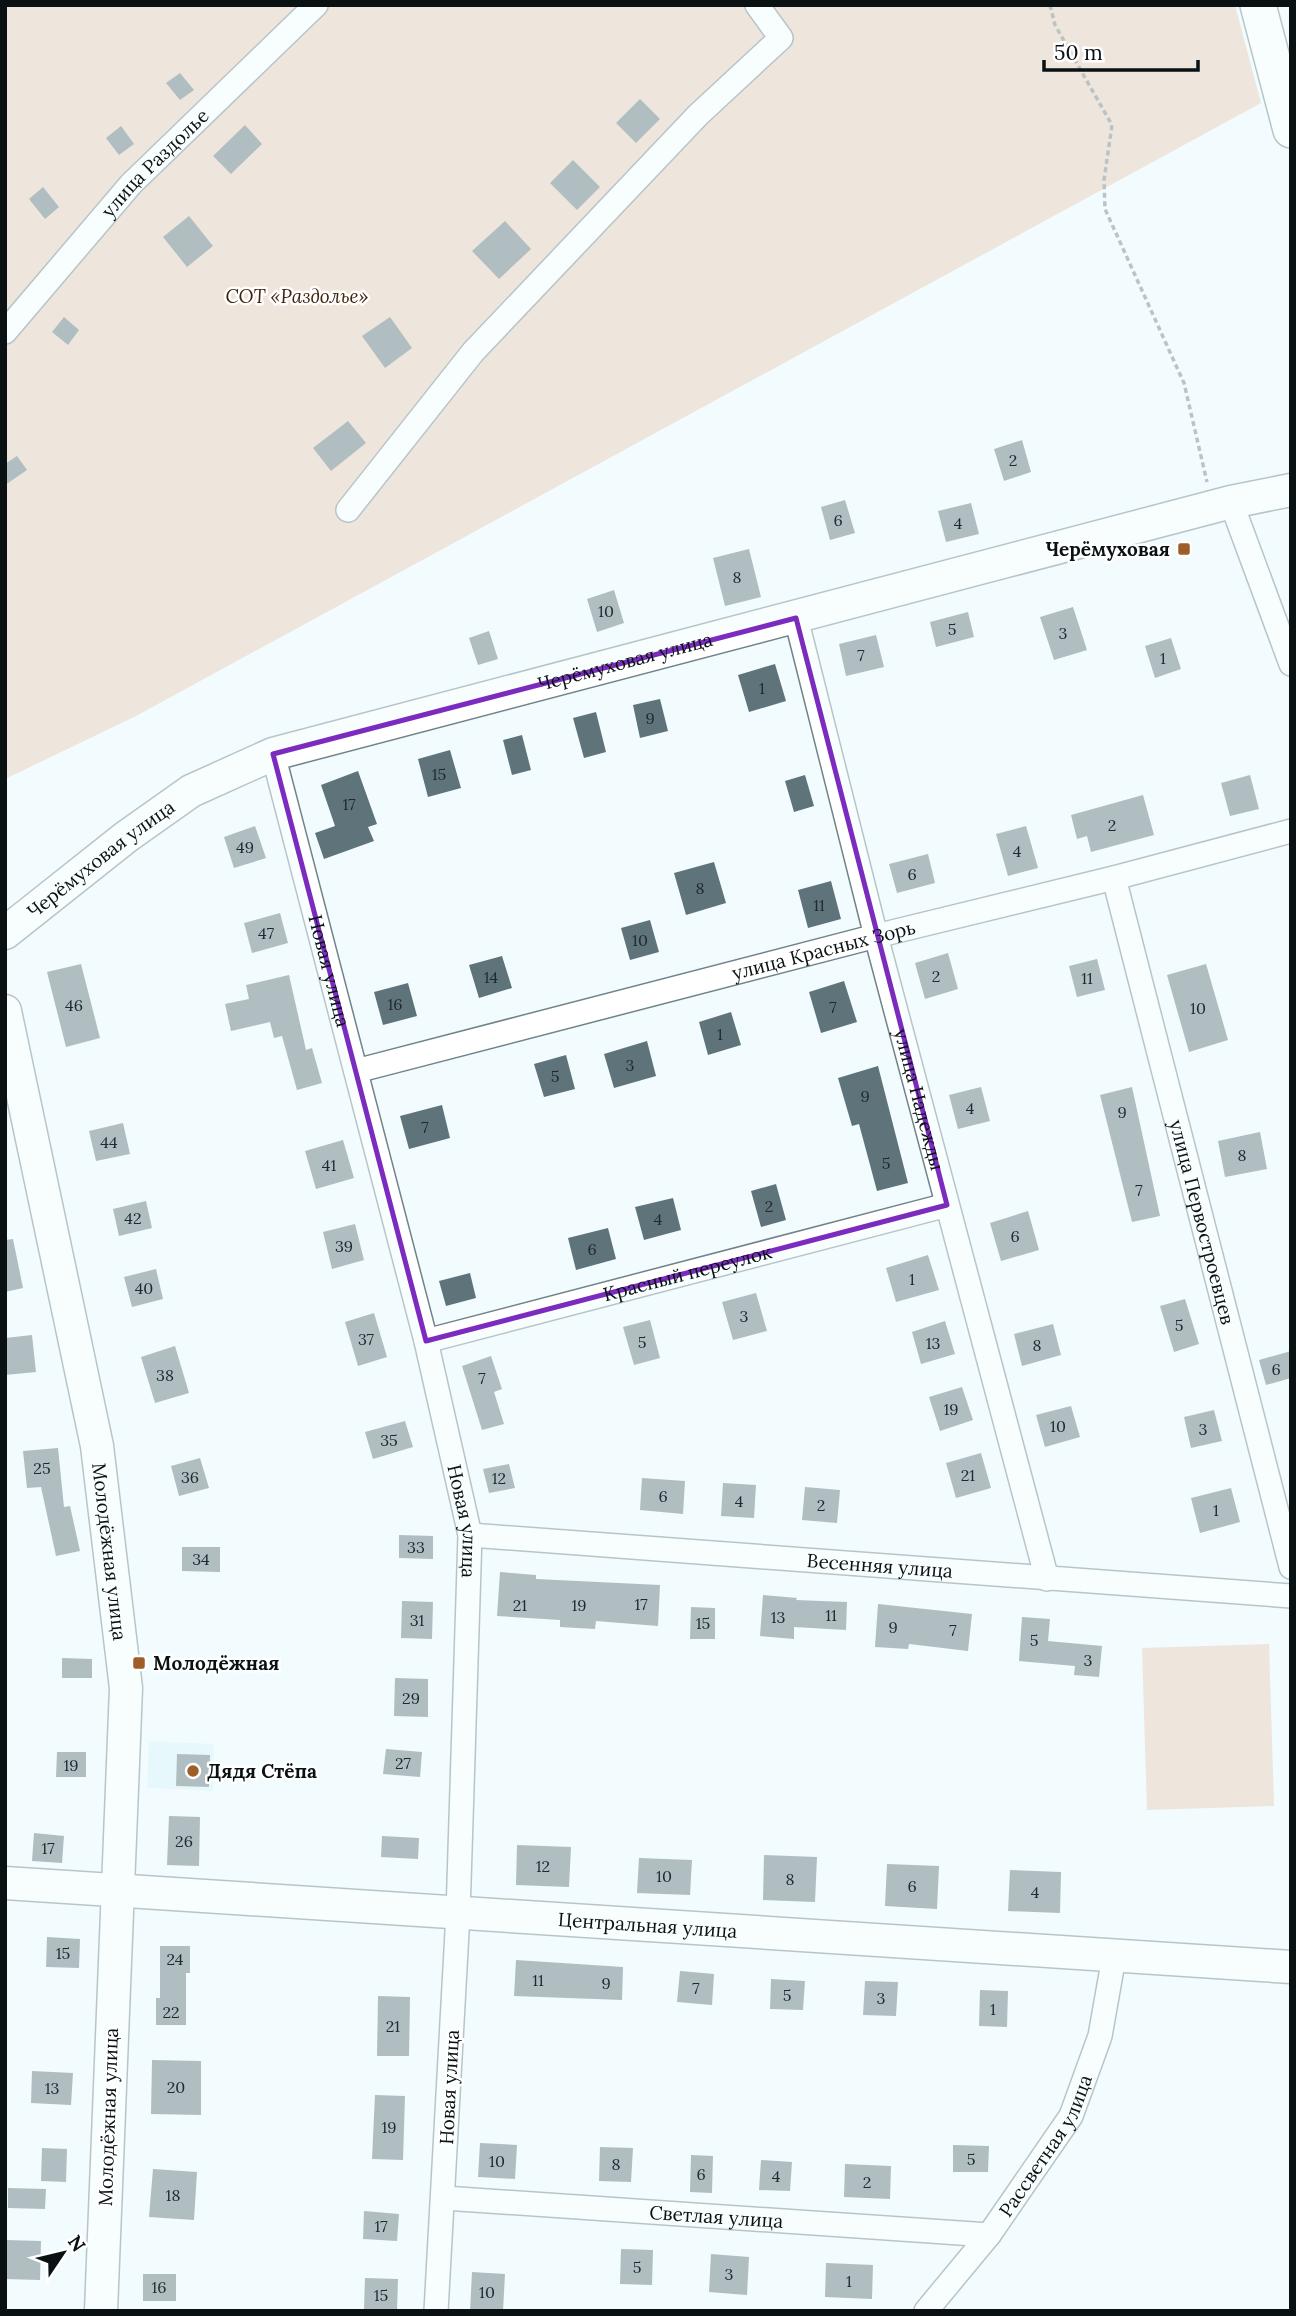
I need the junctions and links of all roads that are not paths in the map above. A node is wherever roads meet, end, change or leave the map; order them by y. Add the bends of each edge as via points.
1 (316, 5) edge
2 (757, 5) edge
3 (1258, 5) edge
4 (1291, 130) edge
5 (5, 332) edge
6 (1291, 490) edge
7 (1223, 505) junction
8 (348, 510) dead end
9 (796, 618) junction
10 (1291, 664) edge
11 (273, 754) junction
12 (1291, 831) edge
13 (1114, 878) junction
14 (5, 933) edge
15 (876, 936) junction
16 (5, 1011) edge
17 (356, 1071) junction
18 (947, 1205) junction
19 (426, 1341) junction
20 (470, 1535) junction
21 (1291, 1567) edge
22 (1047, 1579) junction
23 (1291, 1596) edge
24 (5, 1883) edge
25 (117, 1891) junction
26 (458, 1914) junction
27 (1114, 1957) junction
28 (1291, 1967) edge
29 (444, 2198) junction
30 (989, 2235) junction
31 (101, 2311) edge
32 (436, 2311) edge
33 (926, 2311) edge

1 - 5 street, улица Раздолье via 131,184
2 - 8 street via 781,38 698,115 473,352
3 - 4 main road
6 - 7 street, Черёмуховая улица
7 - 9 street, Черёмуховая улица
7 - 10 street
9 - 11 street, Черёмуховая улица
9 - 15 street, улица Надежды
11 - 14 street, Черёмуховая улица via 191,791
11 - 17 street, Новая улица
12 - 13 street, улица Красных Зорь
13 - 15 street, улица Красных Зорь
13 - 21 street, улица Первостроевцев
15 - 17 street, улица Красных Зорь
15 - 18 street, улица Надежды
16 - 25 street, Молодёжная улица via 97,1446 125,1688
17 - 19 street, Новая улица
18 - 19 street, Красный переулок
18 - 22 street, улица Надежды
19 - 20 street, Новая улица
20 - 22 street, Весенняя улица
20 - 26 street, Новая улица
22 - 23 street, Весенняя улица
24 - 25 street, Центральная улица
25 - 26 street, Центральная улица
25 - 31 street, Молодёжная улица
26 - 27 street, Центральная улица
26 - 29 street, Новая улица
27 - 28 street, Центральная улица
27 - 30 street, Рассветная улица via 1100,2036 1071,2116
29 - 30 street, Светлая улица
29 - 32 street, Новая улица
30 - 33 street, Рассветная улица

